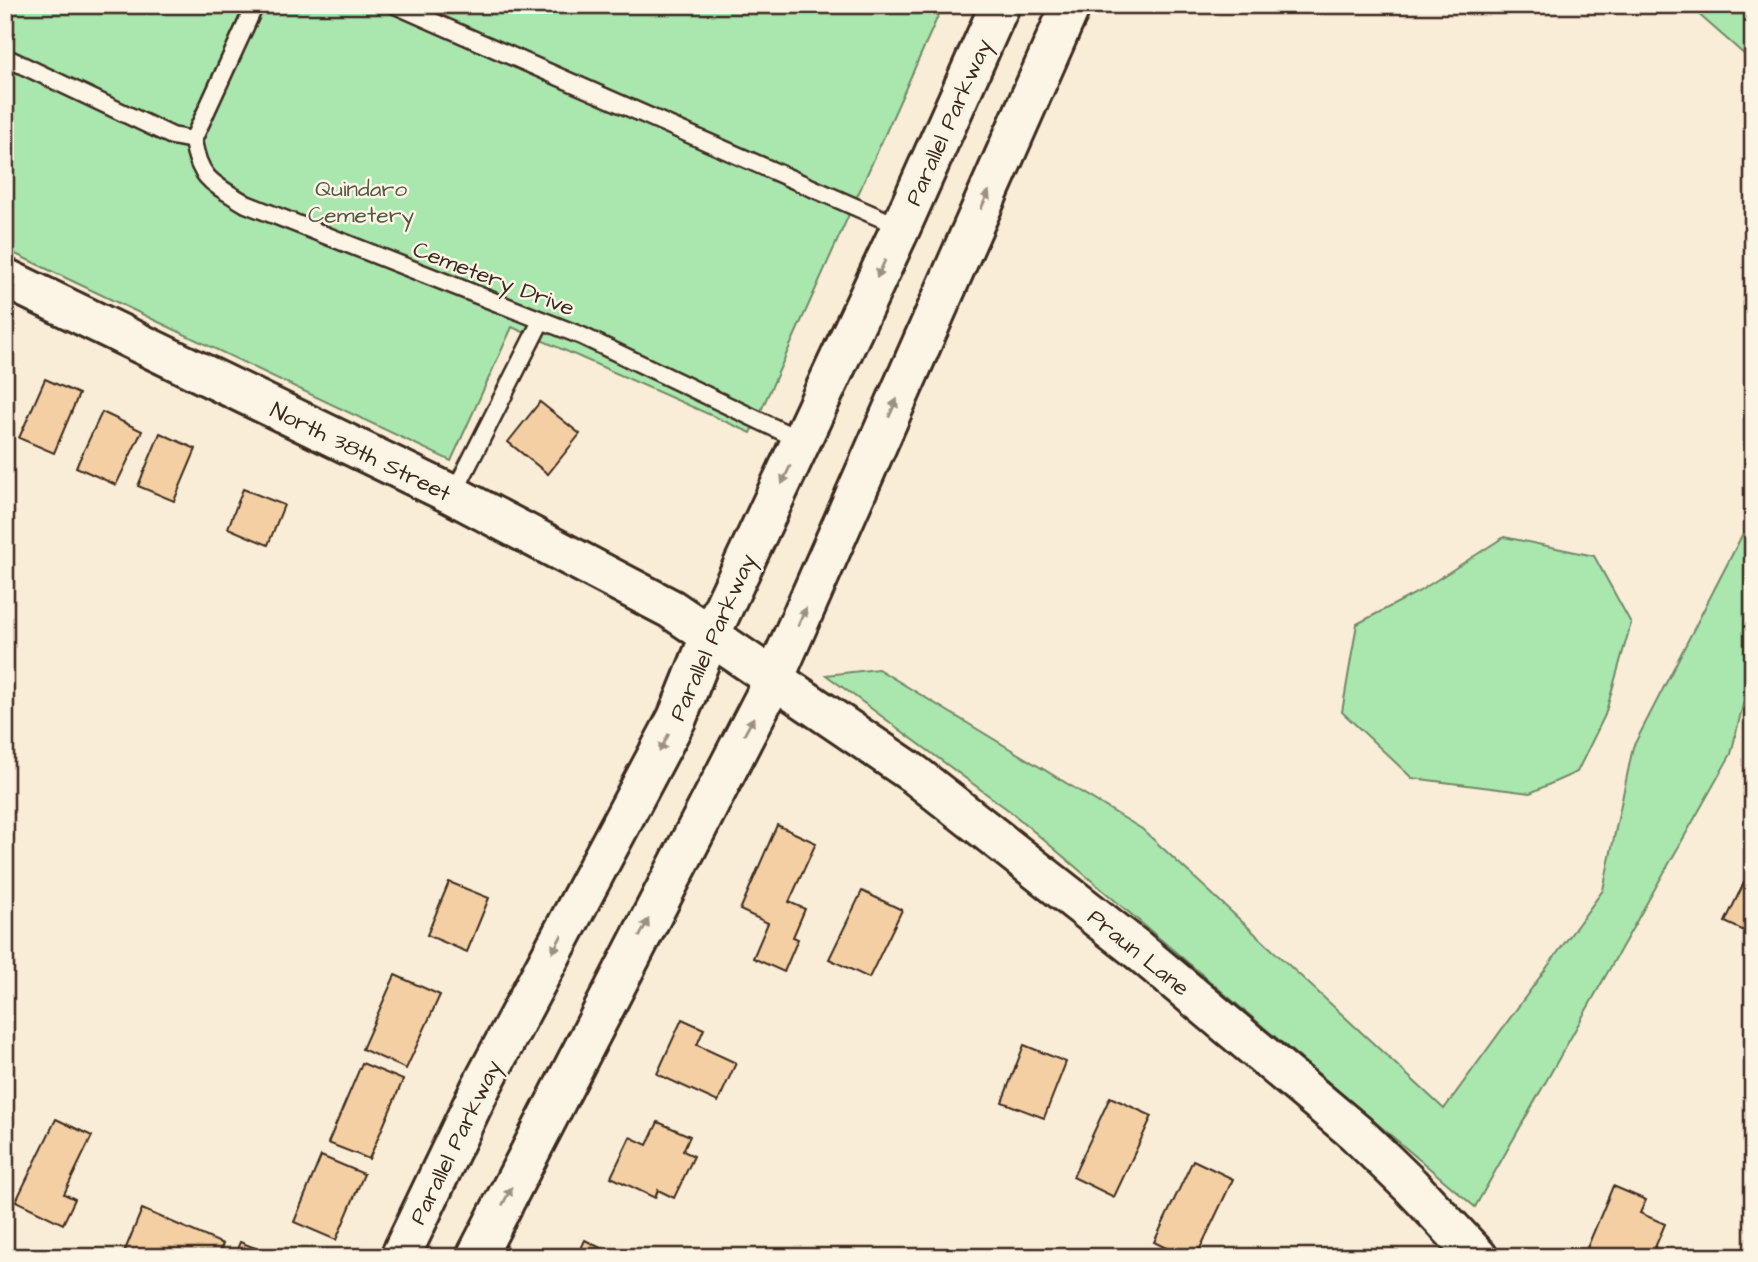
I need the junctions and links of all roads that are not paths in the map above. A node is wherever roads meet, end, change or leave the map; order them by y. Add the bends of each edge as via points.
1 (255, 5) edge
2 (395, 5) edge
3 (1000, 5) edge
4 (1071, 5) edge
5 (5, 57) edge
6 (193, 140) junction
7 (901, 227) junction
8 (5, 278) edge
9 (541, 321) junction
10 (802, 441) junction
11 (453, 495) junction
12 (710, 636) junction
13 (774, 679) junction
14 (400, 1257) edge
15 (476, 1257) edge
16 (1478, 1257) edge

1 - 6 lane
2 - 7 lane
3 - 7 main road, Parallel Parkway
13 -> 4 main road
5 - 6 lane via 172,136
6 - 9 lane, Cemetery Drive via 197,162 209,180 246,204
7 -> 10 main road, Parallel Parkway
8 - 11 main road, North 38th Street
9 - 10 lane, Cemetery Drive
9 - 11 lane
10 -> 12 main road, Parallel Parkway
11 - 12 main road, North 38th Street via 671,609
12 - 13 main road, North 38th Street
12 -> 14 main road, Parallel Parkway via 677,718 481,1087
15 -> 13 main road
13 - 16 main road, Praun Lane via 914,774 1138,950 1355,1132

